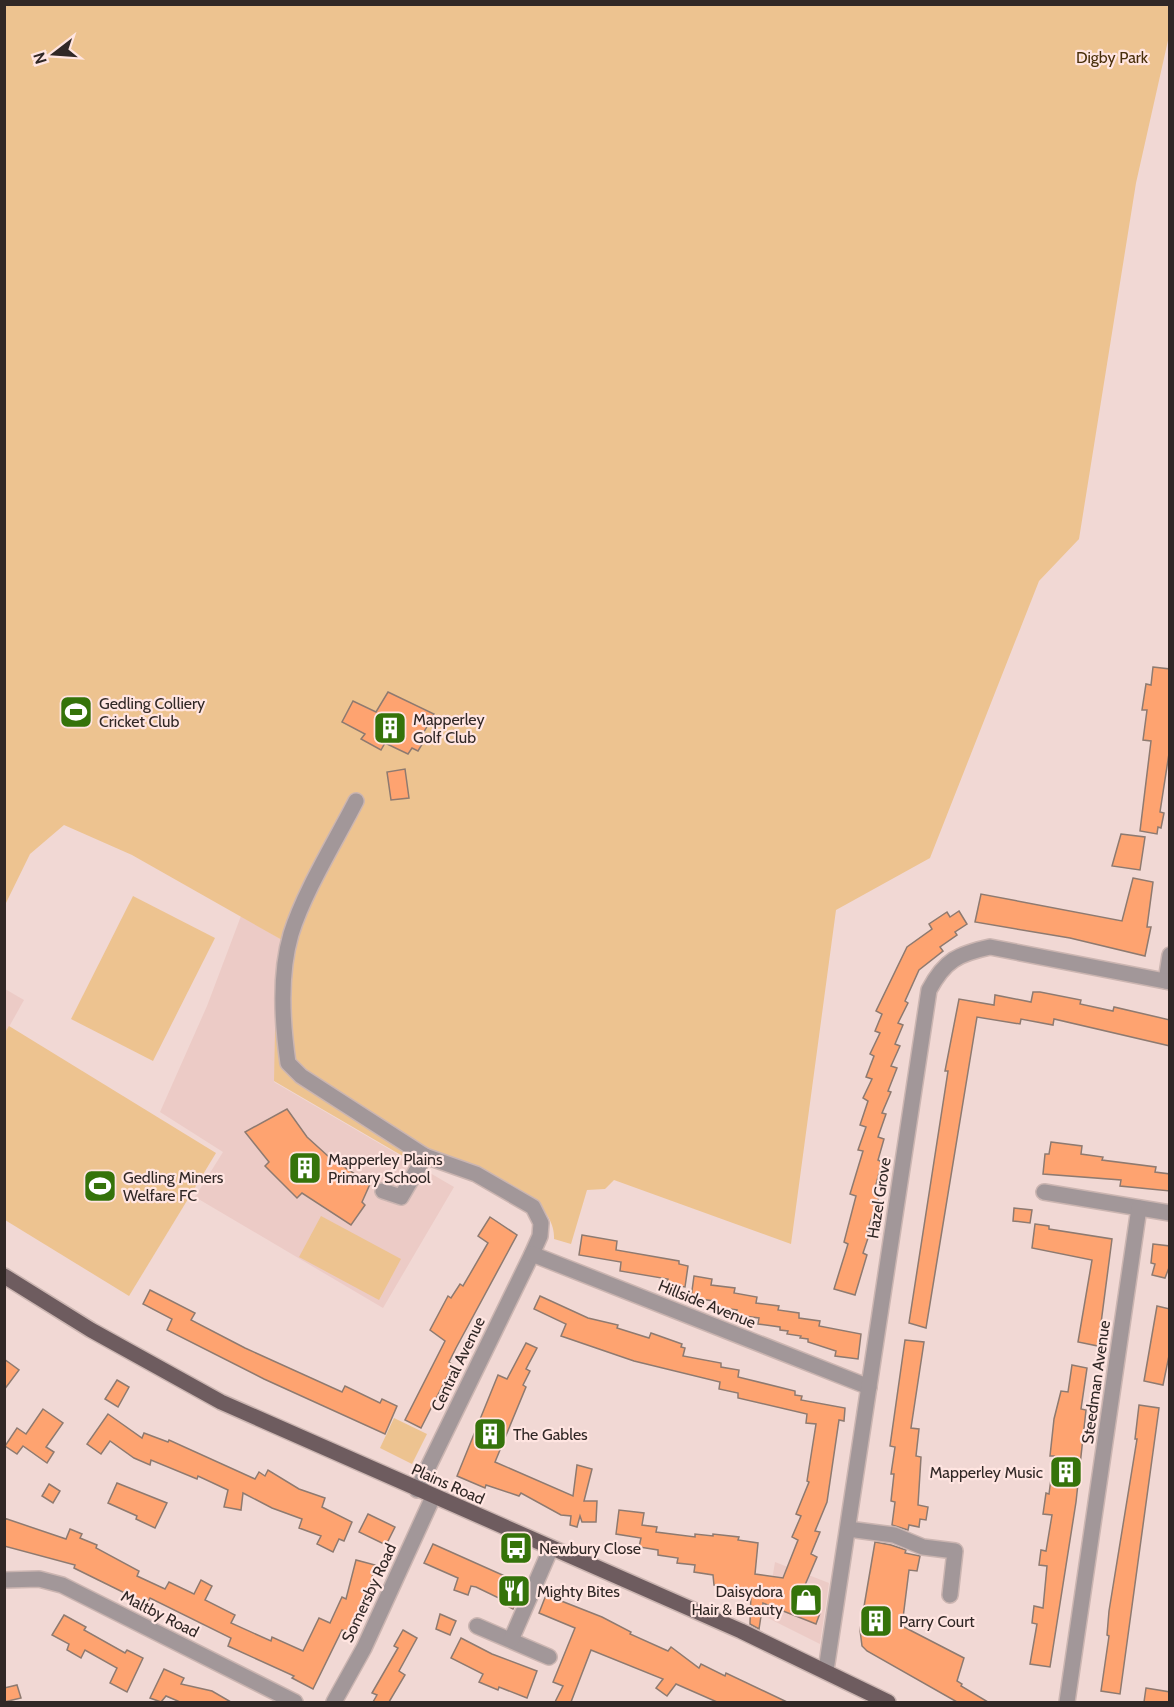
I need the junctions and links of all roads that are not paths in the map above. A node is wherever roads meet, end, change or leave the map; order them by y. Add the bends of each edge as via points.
1 (356, 801) dead end
2 (1170, 955) edge
3 (1168, 981) edge
4 (425, 1156) junction
5 (383, 1191) dead end
6 (1044, 1192) dead end
7 (1139, 1208) junction
8 (1170, 1213) edge
9 (532, 1254) junction
10 (4, 1276) edge
11 (869, 1388) junction
12 (417, 1490) junction
13 (433, 1497) junction
14 (848, 1529) junction
15 (550, 1548) junction
16 (4, 1580) edge
17 (950, 1595) dead end
18 (477, 1626) dead end
19 (510, 1640) junction
20 (549, 1657) dead end
21 (826, 1670) junction
22 (880, 1700) edge
23 (295, 1702) edge
24 (333, 1702) edge
25 (1067, 1702) edge

1 - 4 street, Central Avenue via 291,934 283,1005 288,1063
2 - 3 street
3 - 11 street, Hazel Grove via 990,947 951,960 939,972 929,990 926,1007
4 - 5 street via 401,1197
4 - 9 street, Central Avenue via 476,1174 533,1207 541,1223
6 - 7 street
7 - 8 street
7 - 25 street, Steedman Avenue
9 - 11 street, Hillside Avenue
9 - 12 street, Central Avenue
10 - 12 main road, Plains Road via 186,1384
11 - 14 street, Hazel Grove
12 - 13 main road, Plains Road
13 - 15 main road, Plains Road
13 - 24 street, Somersby Road via 369,1638
14 - 17 street via 894,1535 923,1547 955,1551
14 - 21 street, Hazel Grove
15 - 19 street
15 - 21 main road, Plains Road
16 - 23 street, Maltby Road via 39,1579 62,1585
18 - 19 street
19 - 20 street
21 - 22 main road, Plains Road

